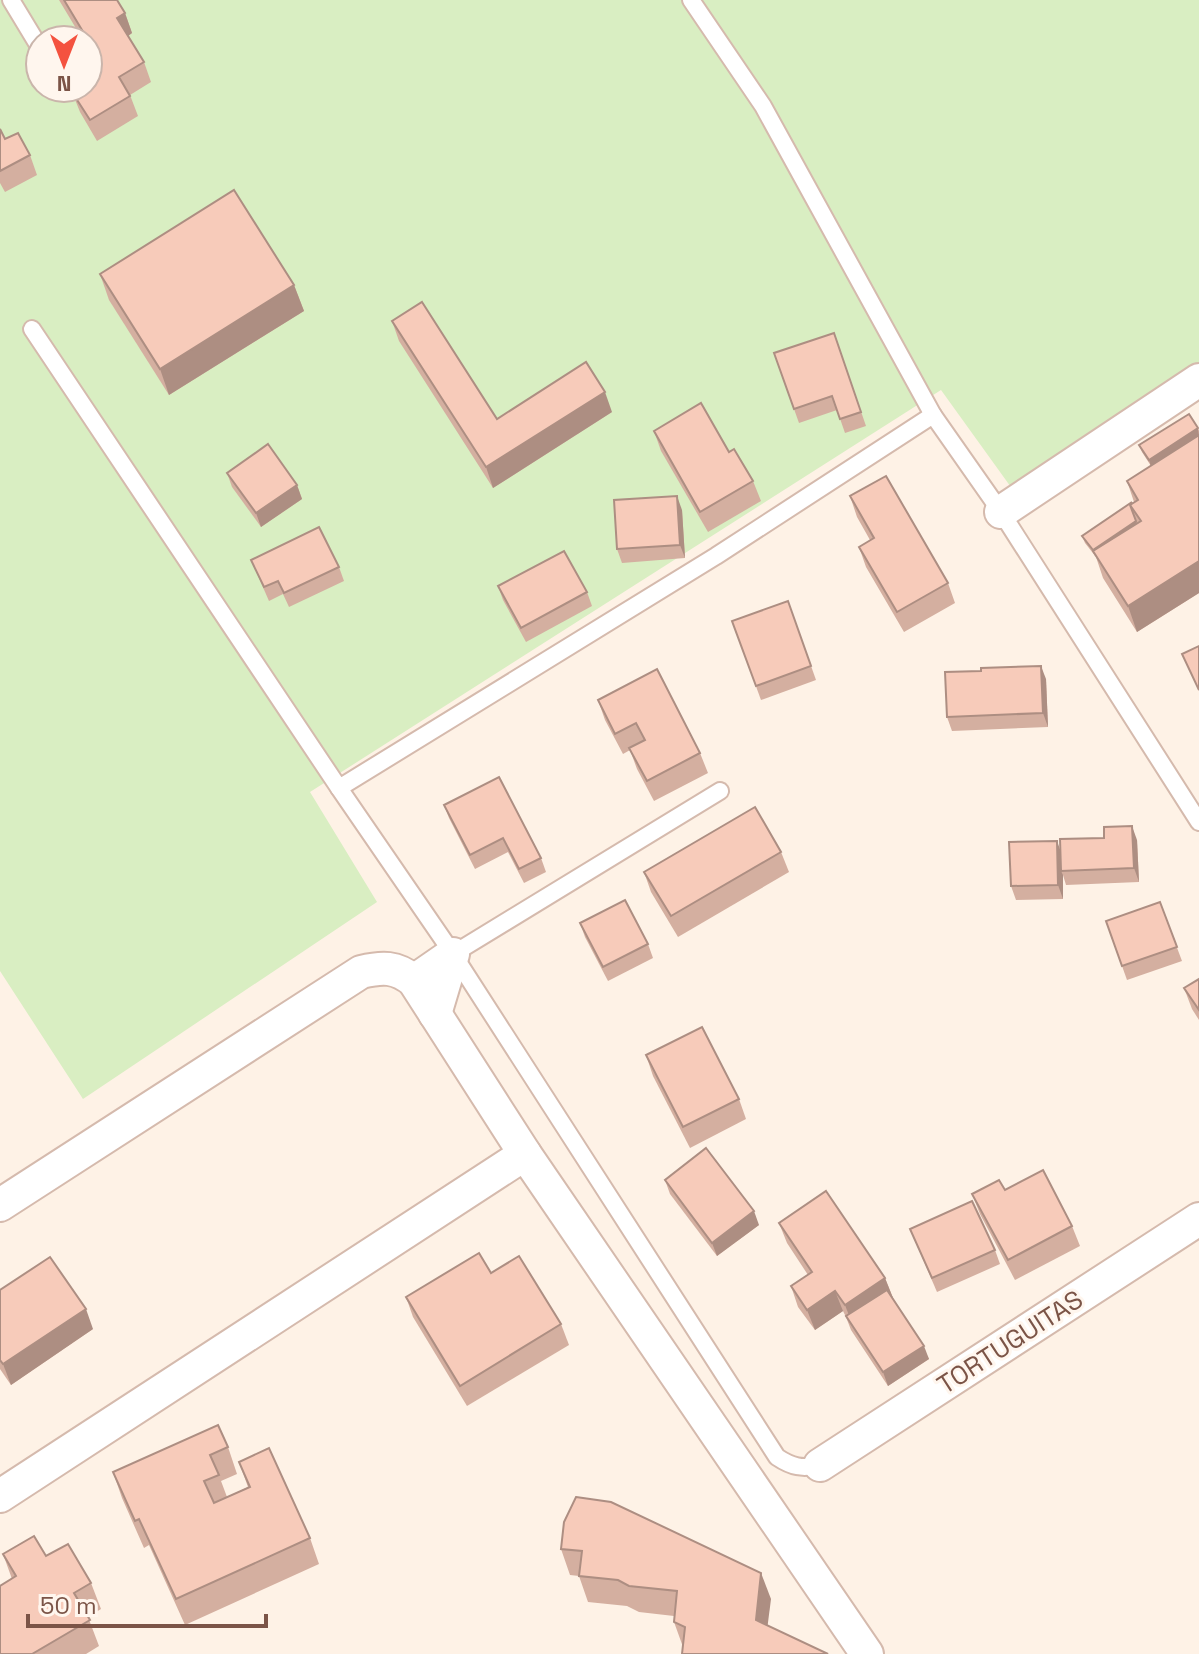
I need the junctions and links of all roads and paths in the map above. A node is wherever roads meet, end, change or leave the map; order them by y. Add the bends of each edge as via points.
1 (11, 0) edge
2 (691, 0) edge
3 (26, 24) edge
4 (32, 329) dead end
5 (1199, 380) edge
6 (933, 415) junction
7 (1001, 512) junction
8 (339, 788) junction
9 (720, 791) dead end
10 (1199, 822) edge
11 (453, 954) junction
12 (414, 981) junction
13 (435, 1014) junction
14 (525, 1154) junction
15 (0, 1205) edge
16 (1199, 1219) edge
17 (820, 1465) joint
18 (0, 1496) edge
19 (867, 1654) edge

1 - 3 lane
2 - 6 lane via 763,106
4 - 8 lane
5 - 7 street
6 - 7 lane
6 - 8 lane via 716,556
7 - 10 lane
8 - 11 lane
9 - 11 lane
11 - 12 street
11 - 13 street
11 - 17 lane via 777,1457 790,1466
12 - 13 street
12 - 15 street via 385,967 361,972
13 - 14 street
14 - 18 street
14 - 19 street
16 - 17 street, TORTUGUITAS

